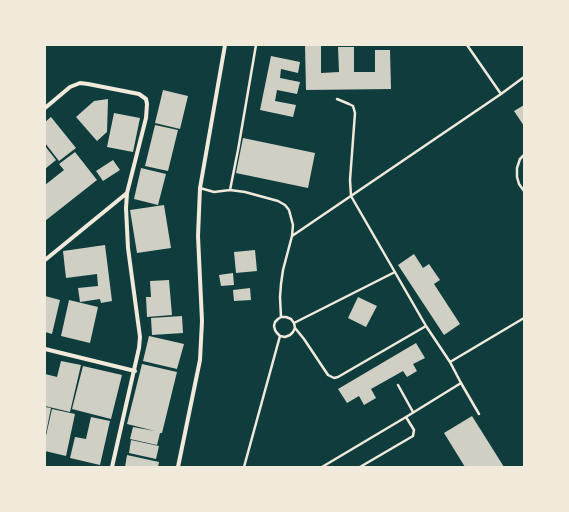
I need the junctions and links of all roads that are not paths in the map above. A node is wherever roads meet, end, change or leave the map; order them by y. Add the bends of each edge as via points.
1 (225, 45) edge
2 (256, 45) edge
3 (467, 45) edge
4 (524, 76) edge
5 (500, 94) junction
6 (337, 99) dead end
7 (45, 108) edge
8 (524, 155) edge
9 (200, 188) junction
10 (230, 190) junction
11 (524, 191) edge
12 (127, 193) junction
13 (351, 196) junction
14 (292, 236) junction
15 (45, 260) edge
16 (395, 272) junction
17 (281, 317) junction
18 (524, 318) edge
19 (294, 323) junction
20 (426, 326) junction
21 (295, 328) junction
22 (280, 336) junction
23 (45, 349) edge
24 (450, 362) junction
25 (135, 370) junction
26 (460, 383) junction
27 (398, 385) dead end
28 (413, 412) junction
29 (479, 414) dead end
30 (406, 417) junction
31 (112, 467) edge
32 (178, 467) edge
33 (244, 467) edge
34 (322, 467) edge
35 (360, 467) edge

1 - 9 street
2 - 10 lane
3 - 5 lane
4 - 5 lane
5 - 13 lane
6 - 13 lane via 353,106 355,113
7 - 12 street via 70,87 80,84 139,94 146,99 146,118
8 - 11 lane via 517,168 519,184
9 - 10 lane via 214,192
9 - 32 street via 198,236 202,338 200,360
10 - 14 lane via 285,204 292,218
12 - 15 street
12 - 25 street via 128,248 140,337
13 - 14 lane
13 - 16 lane
14 - 17 lane via 281,284
16 - 19 lane
16 - 20 lane
17 - 19 lane via 291,319
17 - 22 lane via 274,326
18 - 24 lane
19 - 21 lane
20 - 21 lane via 334,378 328,375
20 - 24 lane
21 - 22 lane via 290,336
22 - 33 lane
23 - 25 street
24 - 26 lane
25 - 31 street
26 - 28 lane
26 - 29 lane
27 - 28 lane
28 - 30 lane
30 - 34 lane
30 - 35 lane via 414,430 413,436

